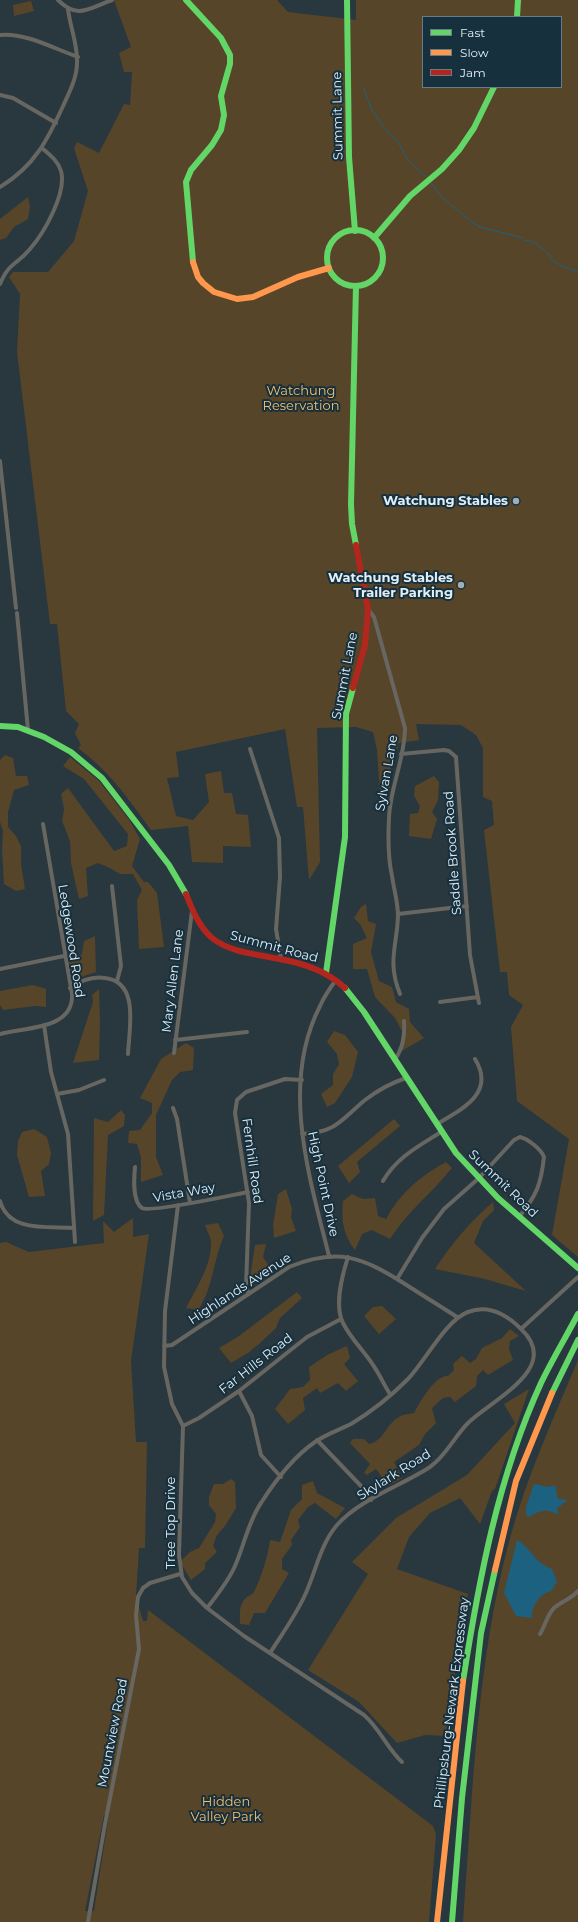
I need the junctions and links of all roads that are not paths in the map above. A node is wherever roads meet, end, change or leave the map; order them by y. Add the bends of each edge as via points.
1 (58, 0) edge
2 (112, 0) edge
3 (186, 0) edge
4 (347, 0) edge
5 (518, 0) edge
6 (68, 9) junction
7 (517, 16) edge
8 (0, 35) edge
9 (78, 58) junction
10 (494, 88) edge
11 (0, 95) edge
12 (56, 123) junction
13 (42, 148) junction
14 (0, 187) edge
15 (355, 231) junction
16 (374, 238) junction
17 (328, 268) junction
18 (0, 284) edge
19 (356, 286) junction
20 (0, 461) edge
21 (16, 608) dead end
22 (368, 609) junction
23 (17, 613) dead end
24 (0, 726) edge
25 (28, 730) junction
26 (250, 749) dead end
27 (401, 754) junction
28 (43, 824) dead end
29 (112, 886) dead end
30 (467, 906) junction
31 (192, 911) junction
32 (398, 914) junction
33 (64, 956) junction
34 (281, 959) junction
35 (0, 969) edge
36 (326, 973) junction
37 (336, 980) junction
38 (117, 981) junction
39 (70, 988) junction
40 (400, 994) dead end
41 (478, 997) junction
42 (440, 1002) dead end
43 (480, 1004) dead end
44 (404, 1021) dead end
45 (44, 1025) junction
46 (247, 1032) dead end
47 (0, 1034) edge
48 (175, 1040) junction
49 (174, 1053) dead end
50 (128, 1054) dead end
51 (475, 1059) dead end
52 (395, 1061) junction
53 (406, 1078) junction
54 (104, 1080) dead end
55 (302, 1080) junction
56 (57, 1094) junction
57 (173, 1108) dead end
58 (437, 1124) junction
59 (442, 1132) junction
60 (302, 1134) junction
61 (135, 1167) dead end
62 (479, 1178) junction
63 (383, 1181) dead end
64 (248, 1192) junction
65 (0, 1201) edge
66 (190, 1203) junction
67 (178, 1205) junction
68 (519, 1217) junction
69 (74, 1228) junction
70 (75, 1242) dead end
71 (329, 1256) junction
72 (348, 1257) junction
73 (578, 1268) edge
74 (578, 1277) edge
75 (396, 1279) junction
76 (249, 1294) junction
77 (578, 1314) edge
78 (457, 1317) junction
79 (342, 1319) junction
80 (521, 1328) junction
81 (578, 1340) edge
82 (164, 1346) junction
83 (240, 1391) junction
84 (390, 1394) junction
85 (183, 1426) junction
86 (317, 1440) junction
87 (281, 1477) junction
88 (371, 1500) junction
89 (180, 1574) junction
90 (578, 1591) edge
91 (207, 1608) junction
92 (540, 1634) dead end
93 (270, 1653) junction
94 (402, 1762) dead end
95 (88, 1922) edge
96 (437, 1922) edge
97 (452, 1922) edge

1 - 6 street
2 - 6 street via 82,11
3 - 17 main road via 220,37 229,50 231,59 221,96 224,114 221,130 214,143 190,172 186,182 192,260 198,277 214,292 225,297 246,298 269,292 298,277
4 - 15 main road, Summit Lane via 349,157
5 - 7 main road
6 - 9 street
8 - 9 street via 27,38
9 - 12 street via 76,76
10 - 16 main road via 474,128 459,150 442,169 414,192
11 - 12 street via 13,98
12 - 13 street
13 - 14 street via 18,174
13 - 18 street via 58,164 62,178 61,189 49,220 39,237 28,251 7,269
15 - 16 main road
15 - 17 main road via 346,232 332,242 328,250
16 - 19 main road via 382,254 381,268 373,280
17 - 19 main road via 339,282
19 - 22 main road, Summit Lane via 351,504 352,524
20 - 21 street
22 - 27 street, Sylvan Lane via 374,617 405,728
22 - 36 main road, Summit Lane via 365,645 346,714 345,837
23 - 25 street
24 - 25 main road, Summit Road
25 - 31 main road, Summit Road via 71,752 109,786 173,872
26 - 34 street via 279,838 280,877 276,929
27 - 30 street, Saddle Brook Road via 444,750 456,757
27 - 32 street, Sylvan Lane via 389,822 390,866
28 - 33 street, Ledgewood Road
29 - 38 street via 121,966
30 - 32 street
30 - 41 street, Saddle Brook Road via 470,955
31 - 34 main road, Summit Road via 207,933 226,947 244,953
31 - 48 street, Mary Allen Lane
32 - 40 street, Sylvan Lane via 392,957
33 - 35 street
33 - 39 street, Ledgewood Road
34 - 36 main road, Summit Road
36 - 37 main road, Summit Road
37 - 52 main road, Summit Road via 357,1001
37 - 55 street, High Point Drive via 320,1006 313,1024 306,1047
38 - 39 street via 92,978
38 - 50 street via 129,999
39 - 45 street, Ledgewood Road via 71,1004 66,1014 58,1021
41 - 42 street
41 - 43 street, Saddle Brook Road
44 - 52 street via 405,1036
45 - 47 street, Ledgewood Road
45 - 56 street
46 - 48 street
48 - 49 street, Mary Allen Lane
51 - 58 street via 481,1072 480,1090 463,1108
52 - 53 main road, Summit Road
53 - 58 main road, Summit Road
53 - 60 street via 375,1093 335,1126 322,1132
54 - 56 street via 79,1090
55 - 60 street, High Point Drive
55 - 64 street, Fernhill Road via 280,1080 246,1092 237,1100 235,1113
56 - 69 street via 68,1134
57 - 66 street
58 - 59 main road, Summit Road
59 - 62 main road, Summit Road via 456,1153
59 - 63 street via 410,1151 390,1168
60 - 71 street, High Point Drive via 309,1177
61 - 67 street, Vista Way via 136,1199 142,1208 149,1210
62 - 68 main road, Summit Road
62 - 68 street via 517,1139 526,1139 542,1152 544,1157 538,1189
62 - 75 street via 444,1209
64 - 66 street, Vista Way
64 - 76 street, Fernhill Road via 246,1287
65 - 69 street via 6,1214 20,1224
66 - 67 street, Vista Way
67 - 82 street, Tree Top Drive
68 - 73 main road, Summit Road
69 - 70 street
71 - 72 street, Highlands Avenue
71 - 76 street, Highlands Avenue via 289,1267
72 - 75 street, Highlands Avenue via 372,1264
72 - 79 street via 341,1288
74 - 80 street
75 - 78 street, Highlands Avenue
76 - 82 street, Highlands Avenue via 172,1345
77 - 96 main road, Phillipsburg-Newark Expressway via 541,1383 521,1430 485,1555 470,1626
78 - 80 street, Skylark Road via 473,1310 492,1310 505,1315
78 - 84 street via 411,1376
79 - 83 street, Far Hills Road via 307,1337
79 - 84 street via 351,1337 374,1366
80 - 88 street, Skylark Road via 531,1340 534,1351 533,1363 526,1374 506,1394 467,1424 436,1462
81 - 97 main road, Phillipsburg-Newark Expressway via 546,1405 516,1481 481,1632
82 - 85 street, Tree Top Drive via 164,1367 172,1404
83 - 85 street, Far Hills Road
83 - 87 street via 252,1416 261,1455
84 - 86 street via 357,1420
85 - 89 street, Tree Top Drive
86 - 87 street via 302,1452
86 - 88 street
87 - 91 street via 254,1515 234,1569
88 - 93 street, Skylark Road via 344,1518 332,1532 302,1602
89 - 91 street, Tree Top Drive via 192,1594
89 - 95 street, Mountview Road via 150,1583 143,1588 138,1598 136,1615 139,1649
90 - 92 street via 555,1607
91 - 93 street, Tree Top Drive
93 - 94 street, Tree Top Drive via 364,1715 380,1731 394,1755

